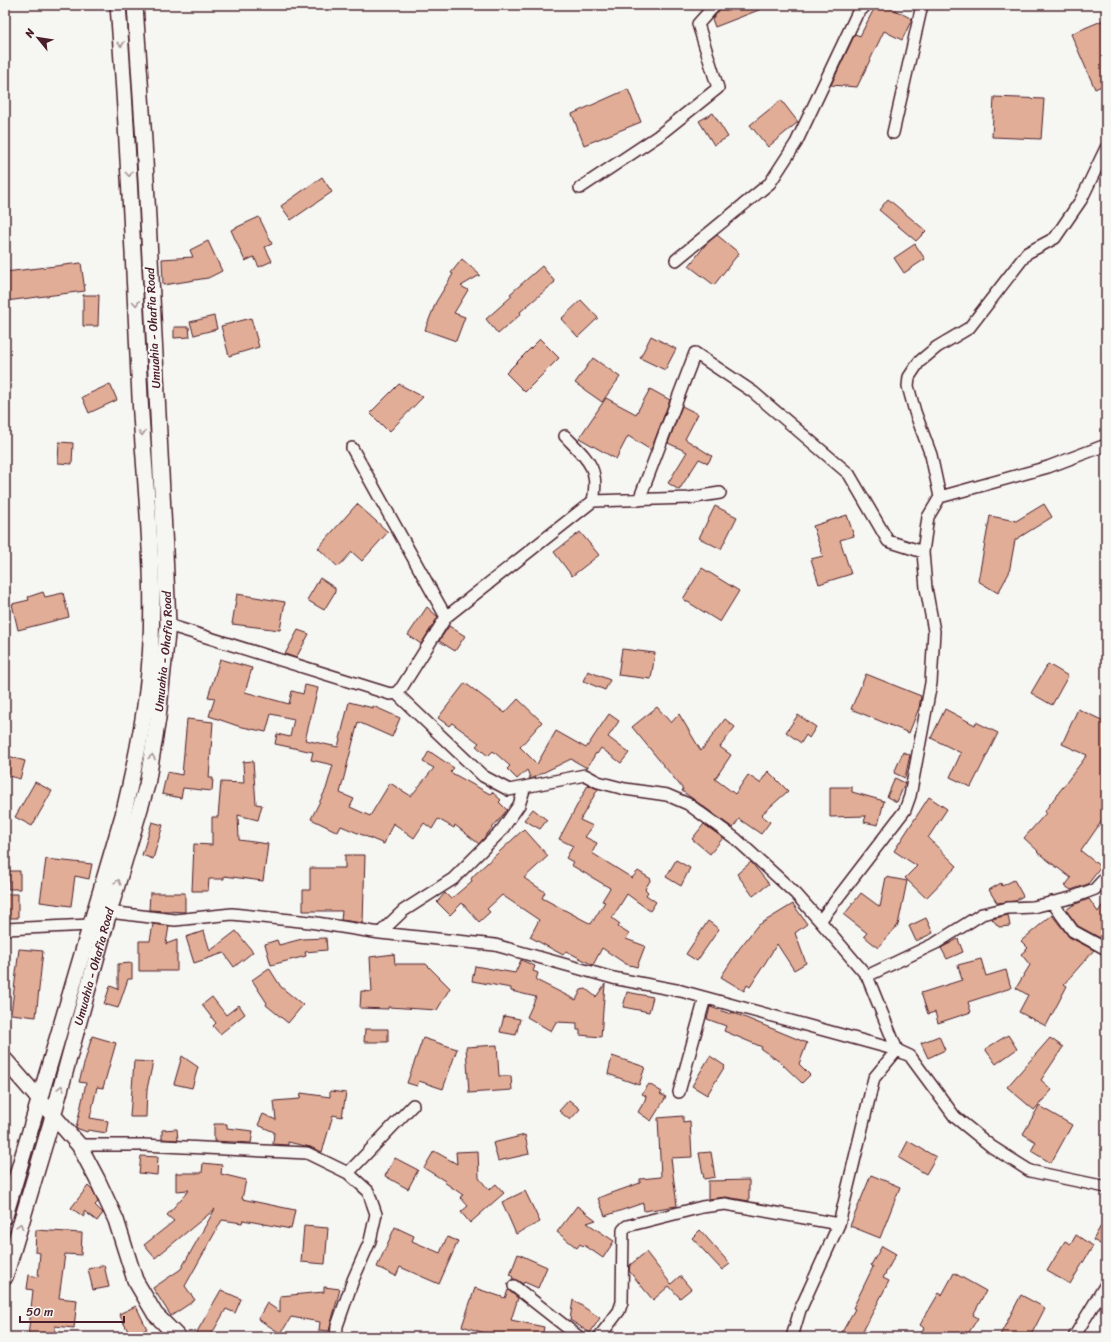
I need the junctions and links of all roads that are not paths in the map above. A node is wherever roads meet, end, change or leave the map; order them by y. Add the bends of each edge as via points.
1 (118, 5) edge
2 (135, 5) edge
3 (715, 5) edge
4 (866, 5) edge
5 (922, 5) edge
6 (893, 134) dead end
7 (1106, 148) edge
8 (580, 188) dead end
9 (676, 260) dead end
10 (565, 436) dead end
11 (1106, 445) edge
12 (352, 448) dead end
13 (720, 493) dead end
14 (940, 497) junction
15 (639, 500) junction
16 (593, 501) junction
17 (165, 548) junction
18 (149, 550) junction
19 (923, 552) junction
20 (446, 617) junction
21 (168, 625) junction
22 (396, 693) junction
23 (524, 786) junction
24 (1106, 878) edge
25 (1052, 902) junction
26 (109, 912) junction
27 (820, 921) junction
28 (90, 924) junction
29 (5, 929) edge
30 (380, 933) junction
31 (1106, 949) edge
32 (867, 976) junction
33 (705, 998) junction
34 (897, 1050) junction
35 (5, 1060) edge
36 (679, 1092) dead end
37 (40, 1098) junction
38 (413, 1105) dead end
39 (53, 1116) junction
40 (78, 1145) junction
41 (348, 1173) junction
42 (1106, 1187) edge
43 (5, 1216) edge
44 (838, 1224) junction
45 (5, 1277) edge
46 (1106, 1284) edge
47 (514, 1286) dead end
48 (178, 1337) edge
49 (336, 1337) edge
50 (578, 1337) edge
51 (598, 1337) edge
52 (792, 1337) edge
53 (1074, 1337) edge

1 -> 18 main road, Umuahia - Ohafia Road
2 - 17 main road, Umuahia - Ohafia Road
3 - 8 street via 698,24 718,88 658,136
4 - 9 street via 856,14 796,143 770,184
5 - 6 street
7 - 14 street via 1081,200 1055,238 1027,253 969,328 937,347 919,362 910,377 908,386 932,455
10 - 16 street via 590,461 597,484
11 - 14 street via 1048,467
12 - 20 street
13 - 15 street via 689,498
14 - 19 street via 928,517
15 - 16 street
15 - 19 street via 695,353 753,392 849,474 888,541
16 - 20 street
17 - 18 main road
17 - 21 main road, Umuahia - Ohafia Road
18 - 28 main road, Umuahia - Ohafia Road via 151,624 148,690 123,816
19 - 27 street via 934,631 930,683 910,796 905,810
20 - 22 street
21 - 22 street via 390,694
26 -> 21 main road, Umuahia - Ohafia Road via 147,785 158,718
22 - 23 street via 483,776 509,790
23 - 27 street via 585,775 625,790 667,794 688,804 736,839 796,894
23 - 30 street via 519,805 501,831 453,879 402,911
24 - 25 street via 1095,889
25 - 31 street via 1073,931
25 - 32 street via 982,914 936,943
26 - 30 street via 175,920 232,914
39 -> 26 main road, Umuahia - Ohafia Road
27 - 32 street
28 - 29 street
28 - 37 main road, Umuahia - Ohafia Road
30 - 33 street via 495,945 613,978
32 - 34 street
33 - 34 street
33 - 36 street
34 - 42 street via 910,1056 956,1117 992,1147 1030,1171
34 - 44 street via 874,1078
35 - 37 main road
37 - 39 main road
37 - 43 main road, Umuahia - Ohafia Road
38 - 41 street
39 - 40 main road
45 -> 39 main road, Umuahia - Ohafia Road
40 - 41 street via 143,1145 307,1153
40 - 48 main road via 97,1178 116,1220 135,1280 155,1314
41 - 49 street via 368,1191 376,1214 370,1241 353,1280 337,1326
44 - 51 street via 725,1204 702,1207 626,1226 623,1230 622,1302 619,1311
44 - 52 street via 800,1310
46 - 53 street
47 - 50 street

